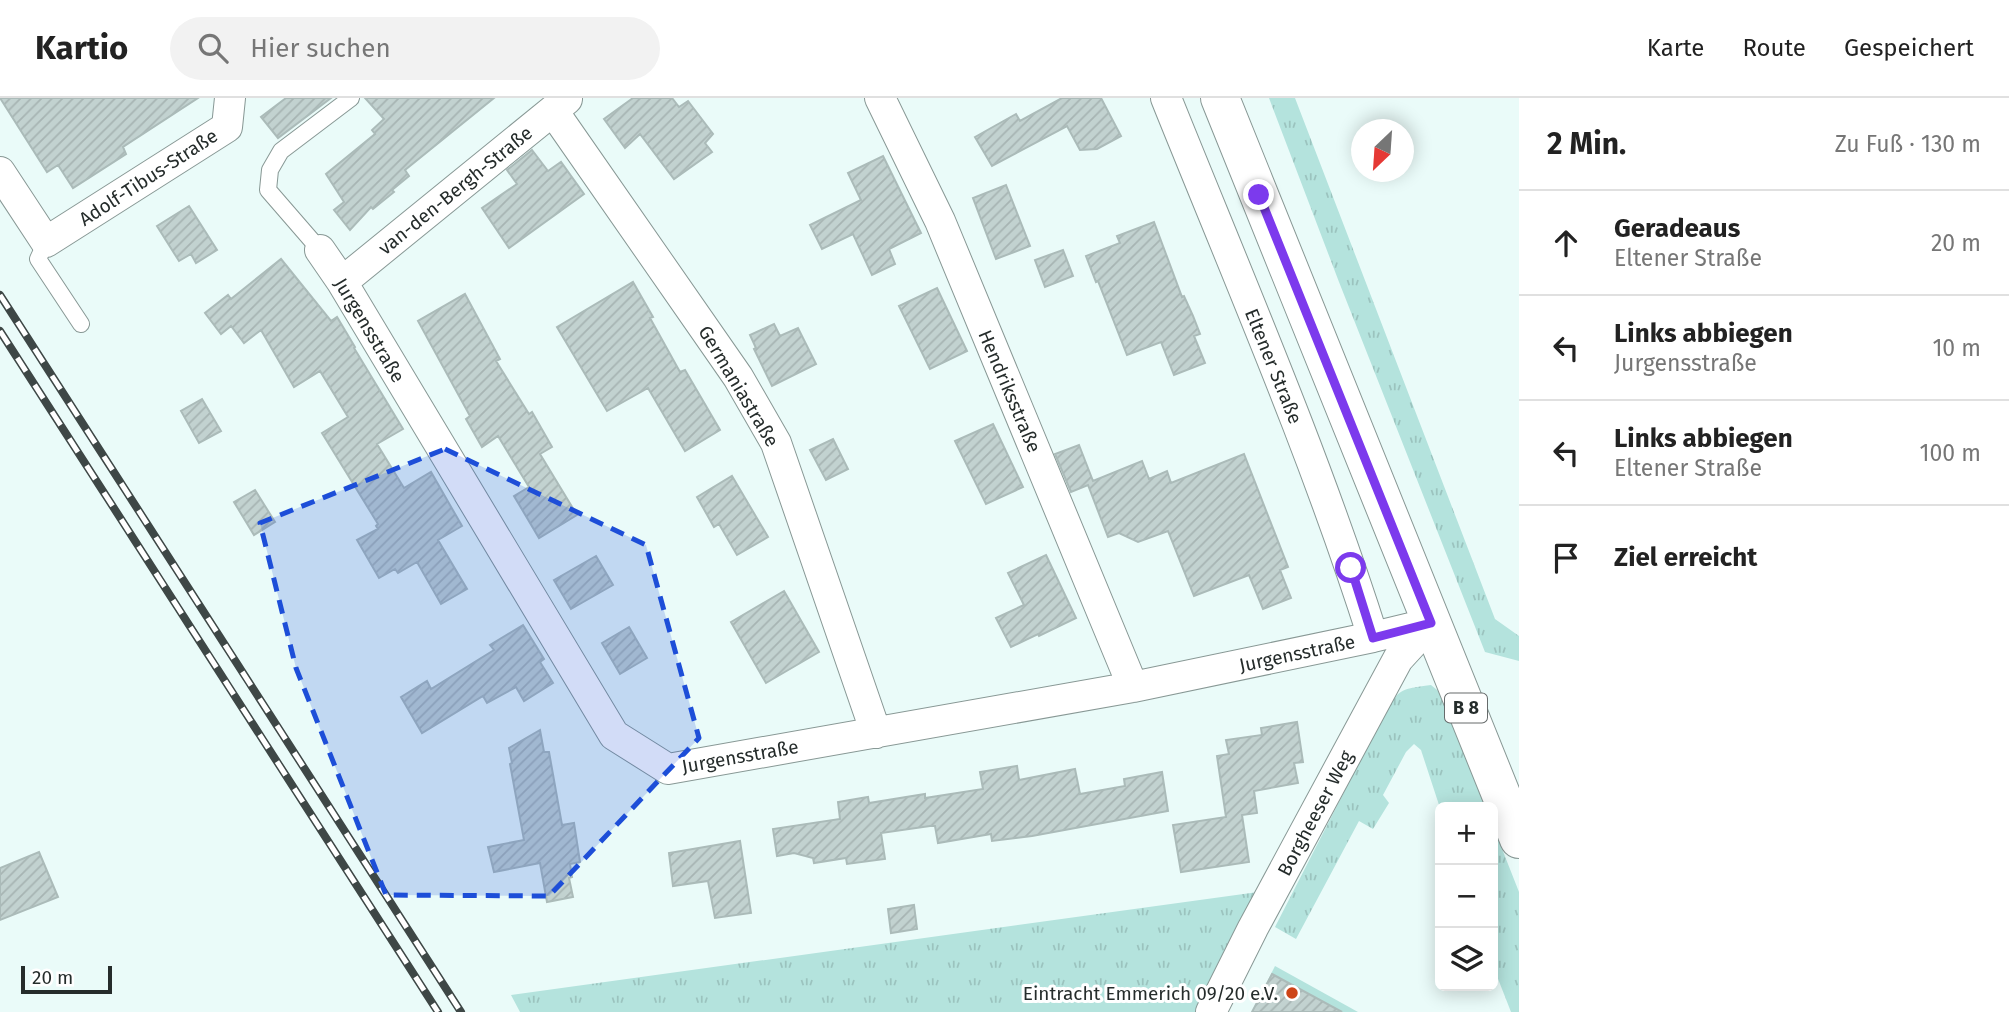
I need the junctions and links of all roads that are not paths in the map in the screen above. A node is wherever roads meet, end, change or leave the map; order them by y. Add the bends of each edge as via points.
1 (230, 98) edge
2 (351, 98) edge
3 (880, 98) edge
4 (1166, 98) edge
5 (1220, 98) edge
6 (561, 104) edge
7 (0, 172) edge
8 (46, 242) junction
9 (320, 250) joint
10 (342, 282) junction
11 (81, 324) dead end
12 (1431, 623) junction
13 (1373, 638) junction
14 (1133, 687) junction
15 (876, 733) junction
16 (1519, 839) edge
17 (1211, 1012) edge

1 - 8 street, Adolf-Tibus-Straße via 227,127
2 - 9 lane via 281,151 270,170 268,190
3 - 14 street, Hendriksstraße via 940,221
4 - 13 street, Eltener Straße via 1293,412
5 - 12 main road, B 8
6 - 10 street, van-den-Bergh-Straße
6 - 15 street, Germaniastraße via 776,443
7 - 8 street
8 - 11 lane via 38,259
9 - 10 street, Jurgensstraße
10 - 15 street, Jurgensstraße via 614,735 668,769
12 - 13 street, Jurgensstraße
12 - 16 main road, B 8
12 - 17 street, Borgheeser Weg via 1398,659
13 - 14 street, Jurgensstraße
14 - 15 street, Jurgensstraße

